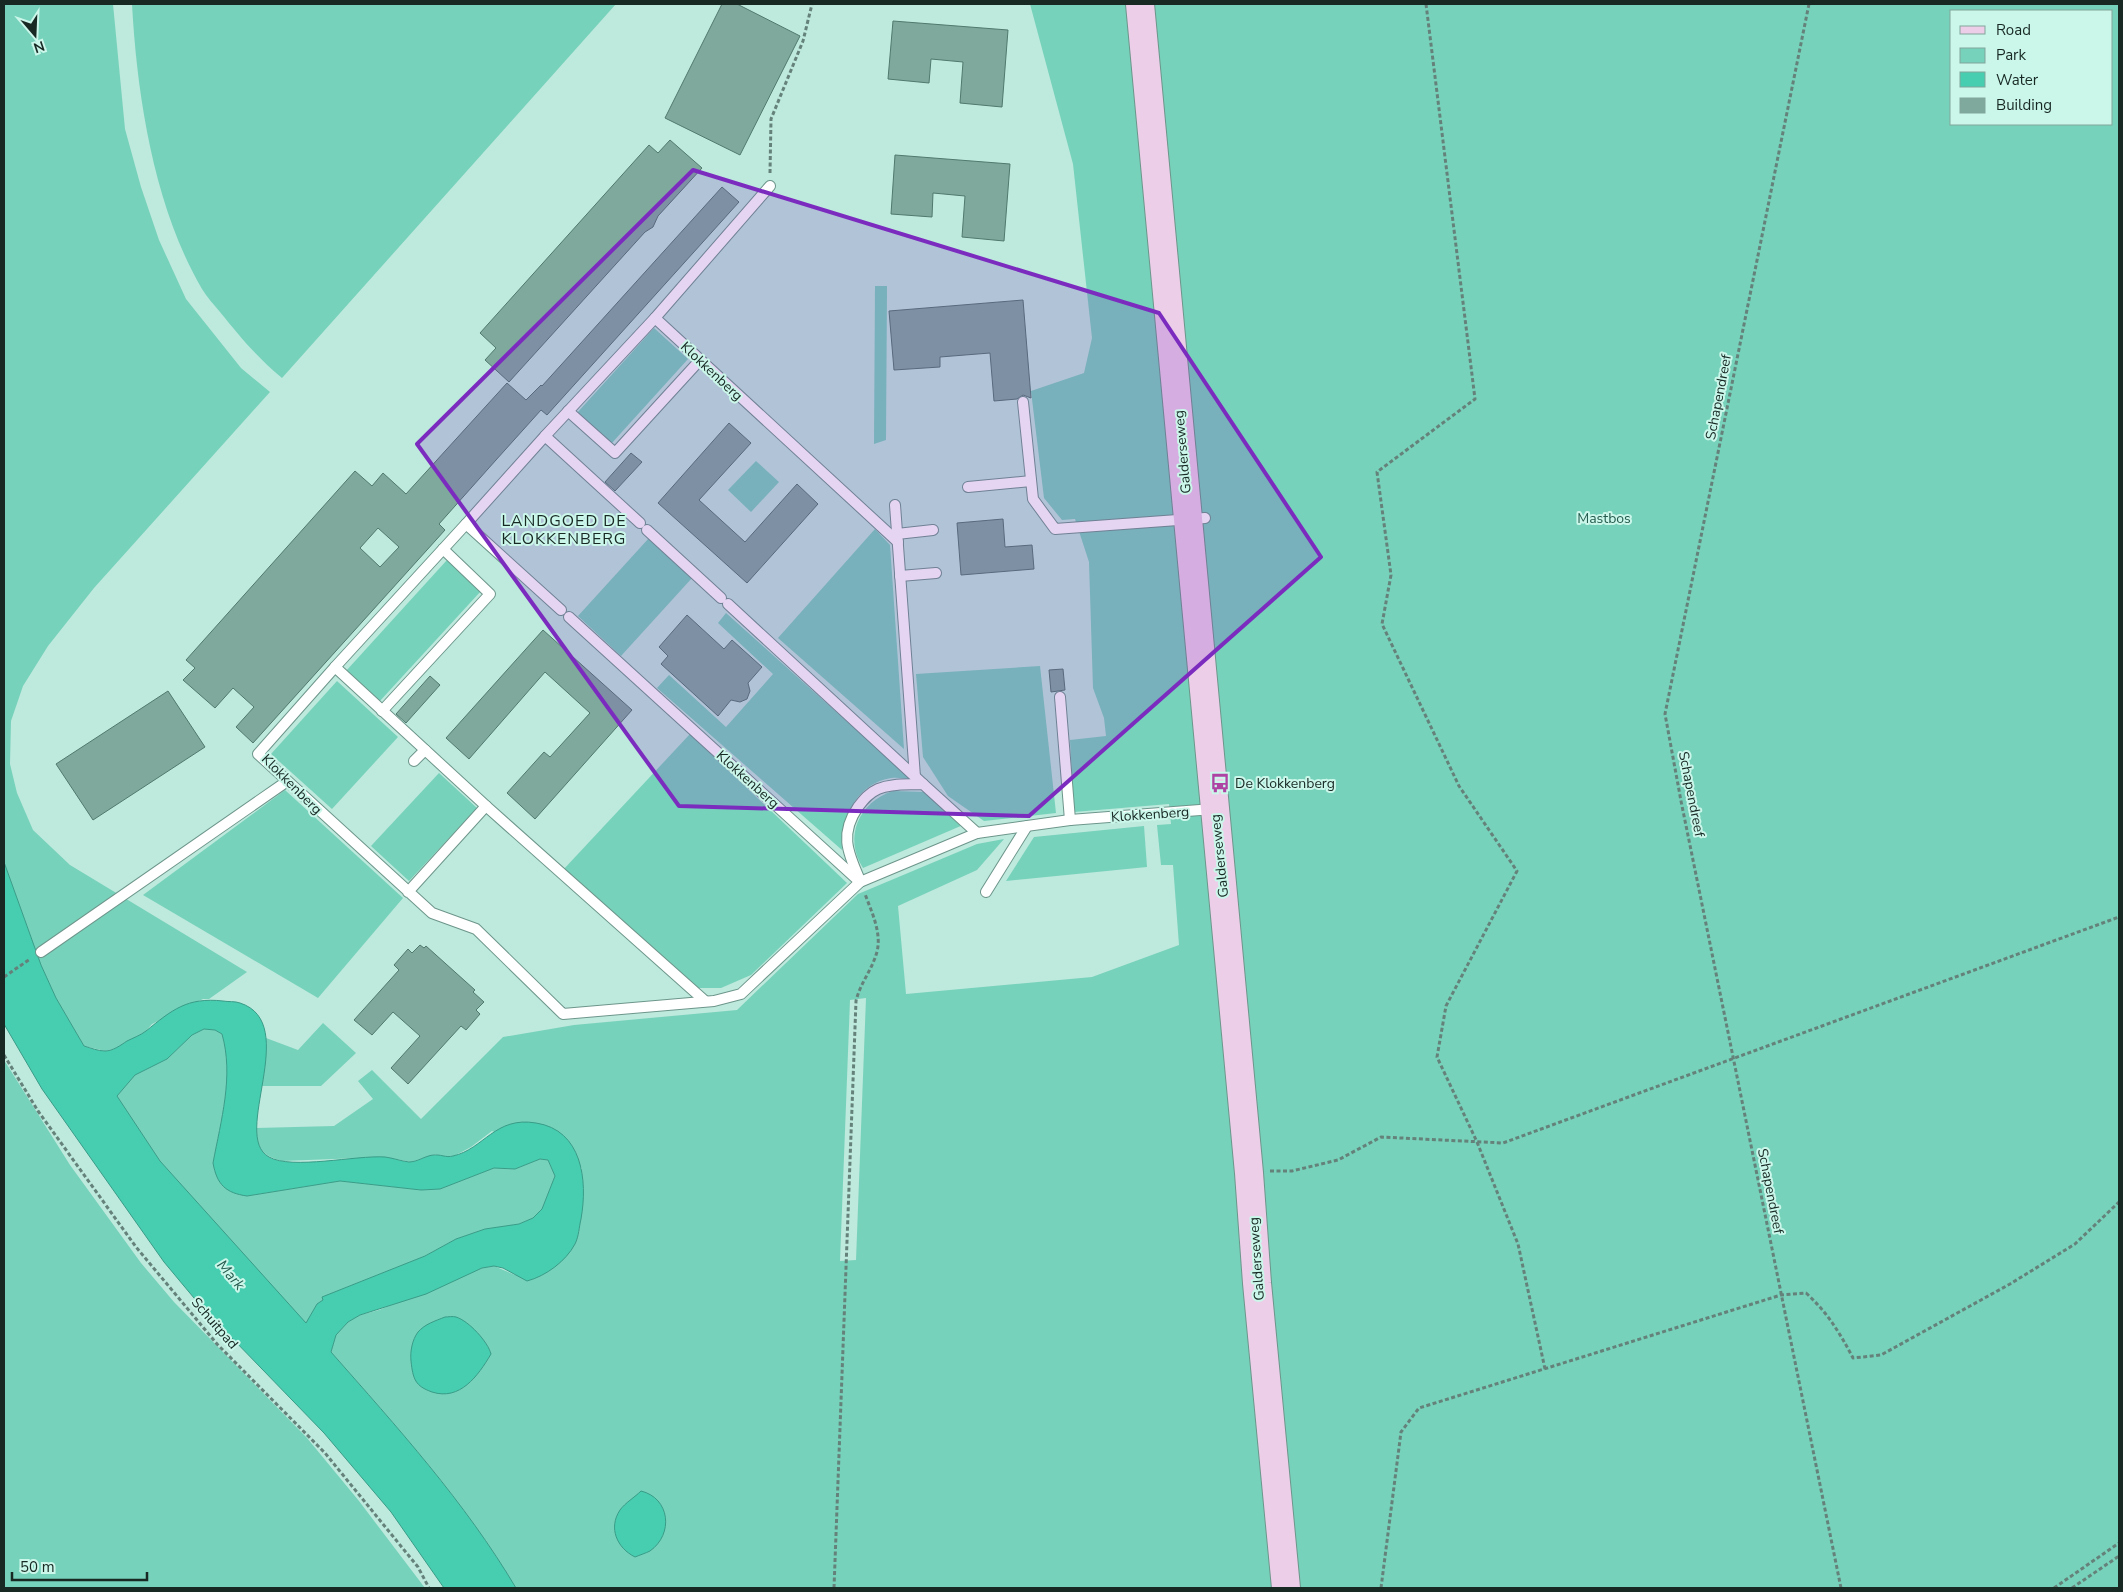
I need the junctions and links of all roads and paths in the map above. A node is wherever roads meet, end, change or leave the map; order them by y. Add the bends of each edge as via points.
1 (812, 4) edge
2 (1140, 4) edge
3 (1426, 4) edge
4 (1810, 4) edge
5 (770, 186) joint
6 (655, 318) junction
7 (700, 360) junction
8 (1023, 402) dead end
9 (568, 411) junction
10 (545, 436) junction
11 (1031, 481) junction
12 (968, 487) dead end
13 (895, 505) dead end
14 (1196, 518) junction
15 (466, 524) junction
16 (934, 530) dead end
17 (898, 538) junction
18 (443, 549) junction
19 (936, 573) dead end
20 (900, 576) junction
21 (335, 667) junction
22 (1060, 697) dead end
23 (382, 711) junction
24 (425, 750) junction
25 (414, 761) dead end
26 (914, 777) junction
27 (286, 782) junction
28 (923, 784) junction
29 (486, 806) junction
30 (1214, 809) junction
31 (1070, 820) junction
32 (1027, 826) junction
33 (977, 833) junction
34 (860, 882) junction
35 (408, 892) junction
36 (986, 892) dead end
37 (2119, 917) edge
38 (41, 952) joint
39 (4, 978) edge
40 (705, 1001) junction
41 (4, 1055) edge
42 (1734, 1060) junction
43 (1476, 1142) junction
44 (1249, 1173) junction
45 (2119, 1202) edge
46 (1781, 1295) junction
47 (1545, 1369) junction
48 (2119, 1543) edge
49 (2119, 1556) edge
50 (429, 1588) edge
51 (834, 1588) edge
52 (1286, 1588) edge
53 (1381, 1588) edge
54 (1841, 1588) edge
55 (2054, 1588) edge
56 (2072, 1588) edge

1 - 5 path via 803,41 771,119
2 - 14 street, Galderseweg
3 - 43 path via 1475,399 1377,472 1391,575 1382,624 1459,786 1517,871 1446,1006 1437,1057
4 - 42 path, Schapendreef via 1665,714
5 - 6 lane
6 - 7 lane, Klokkenberg
6 - 9 lane, Klokkenberg
7 - 9 lane via 615,454
7 - 17 lane, Klokkenberg
8 - 11 lane
9 - 10 lane, Klokkenberg
10 - 15 lane, Klokkenberg
10 - 26 lane
11 - 12 lane
11 - 14 lane via 1032,499 1055,529
13 - 17 lane
14 - 30 street, Galderseweg
15 - 18 lane, Klokkenberg
15 - 34 lane, Klokkenberg
16 - 17 lane
17 - 20 lane
18 - 21 lane, Klokkenberg
18 - 23 lane via 490,594
19 - 20 lane
20 - 26 lane
21 - 23 lane
21 - 27 lane, Klokkenberg via 258,754
22 - 31 lane
23 - 24 lane
24 - 25 lane
24 - 29 lane
26 - 28 lane
27 - 35 lane, Klokkenberg
27 - 38 lane
28 - 33 lane
28 - 34 lane via 891,785 878,789 867,795 858,807 846,829 849,856
29 - 35 lane
29 - 40 lane
30 - 31 lane, Klokkenberg
30 - 44 street, Galderseweg
31 - 32 lane, Klokkenberg
32 - 33 lane, Klokkenberg
32 - 36 lane
33 - 34 lane, Klokkenberg
34 - 40 lane, Klokkenberg via 741,994
34 - 51 path via 877,928 877,953 860,985 856,1001
35 - 40 lane, Klokkenberg via 432,913 476,929 564,1014
37 - 42 path
38 - 39 path
41 - 50 path, Schuitpad via 38,1111 136,1247 217,1344 325,1453 418,1567
42 - 43 path via 1503,1143
42 - 46 path, Schapendreef
43 - 44 path via 1381,1137 1338,1160 1316,1166
43 - 47 path via 1518,1244
44 - 52 street, Galderseweg
45 - 46 path via 2075,1244 1882,1355 1853,1358 1841,1334 1806,1293
46 - 47 path
46 - 54 path, Schapendreef
47 - 53 path via 1419,1408 1401,1432
48 - 55 path
49 - 56 path

